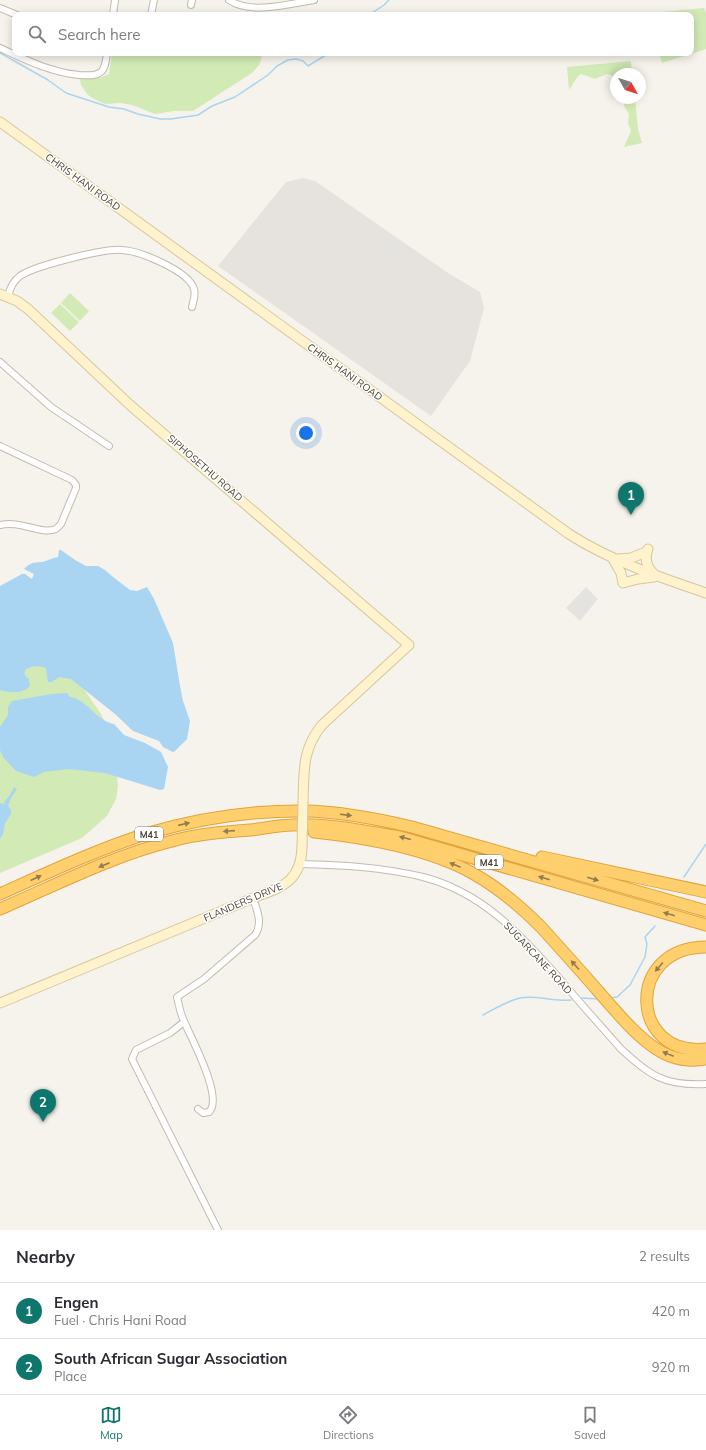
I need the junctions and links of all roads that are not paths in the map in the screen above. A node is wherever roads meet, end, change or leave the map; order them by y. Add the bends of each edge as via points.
1 (114, 0) edge
2 (154, 0) edge
3 (229, 0) edge
4 (312, 0) edge
5 (242, 3) edge
6 (0, 8) edge
7 (113, 12) edge
8 (152, 12) edge
9 (12, 13) edge
10 (0, 48) edge
11 (12, 53) edge
12 (18, 56) edge
13 (106, 56) edge
14 (0, 122) edge
15 (4, 295) edge
16 (192, 307) dead end
17 (0, 362) edge
18 (0, 446) edge
19 (109, 446) dead end
20 (0, 525) edge
21 (613, 559) junction
22 (658, 577) junction
23 (706, 593) edge
24 (409, 645) joint
25 (268, 828) junction
26 (475, 844) junction
27 (300, 864) junction
28 (706, 892) edge
29 (0, 894) edge
30 (253, 898) junction
31 (0, 909) edge
32 (706, 911) edge
33 (706, 925) edge
34 (706, 947) edge
35 (0, 1003) edge
36 (184, 1022) junction
37 (706, 1049) edge
38 (706, 1059) edge
39 (706, 1084) edge
40 (198, 1108) dead end
41 (218, 1230) edge

1 - 7 street
2 - 8 street
3 - 5 street via 234,4
4 - 5 street via 254,8
6 - 9 street
10 - 11 street
12 - 13 street via 42,67 89,76 104,69
14 - 21 street, CHRIS HANI ROAD via 569,534
15 - 16 street via 15,281 28,271 101,251 122,250 147,256 187,278 195,292
15 - 24 street, SIPHOSETHU ROAD via 28,309 130,405
17 - 19 street via 51,407
18 - 20 street via 72,480 76,488 61,524 56,529 47,531 16,523
21 - 22 street, CHRIS HANI ROAD
21 - 22 street via 622,573 623,584
21 - 22 street via 631,558 647,550 648,566
22 - 23 street, CHRIS HANI ROAD
24 - 27 street, FLANDERS DRIVE, bridge via 315,733 304,761
25 -> 31 highway, M41 via 192,836 152,846
33 -> 25 highway, M41 via 400,837 354,828 327,826 293,825
38 -> 25 highway via 685,1059 658,1050 624,1019 528,914 508,896 473,873 432,856 382,842
26 - 28 highway
29 -> 26 highway, M41 via 149,833 244,814 307,811 362,817
26 -> 32 highway, M41
27 - 30 street, FLANDERS DRIVE via 288,883
27 - 39 street, SUGARCANE ROAD via 381,869 423,877 462,892 504,920 637,1064 650,1074 676,1084
30 - 35 street, FLANDERS DRIVE
30 - 36 street via 258,910 258,930 204,979 178,997
34 -> 37 highway via 688,949 667,959 652,977 646,996 649,1015 662,1036 672,1044 684,1048
36 - 40 street via 204,1064 214,1098 214,1105 209,1112 203,1113
36 - 41 street via 170,1033 136,1050 132,1059

